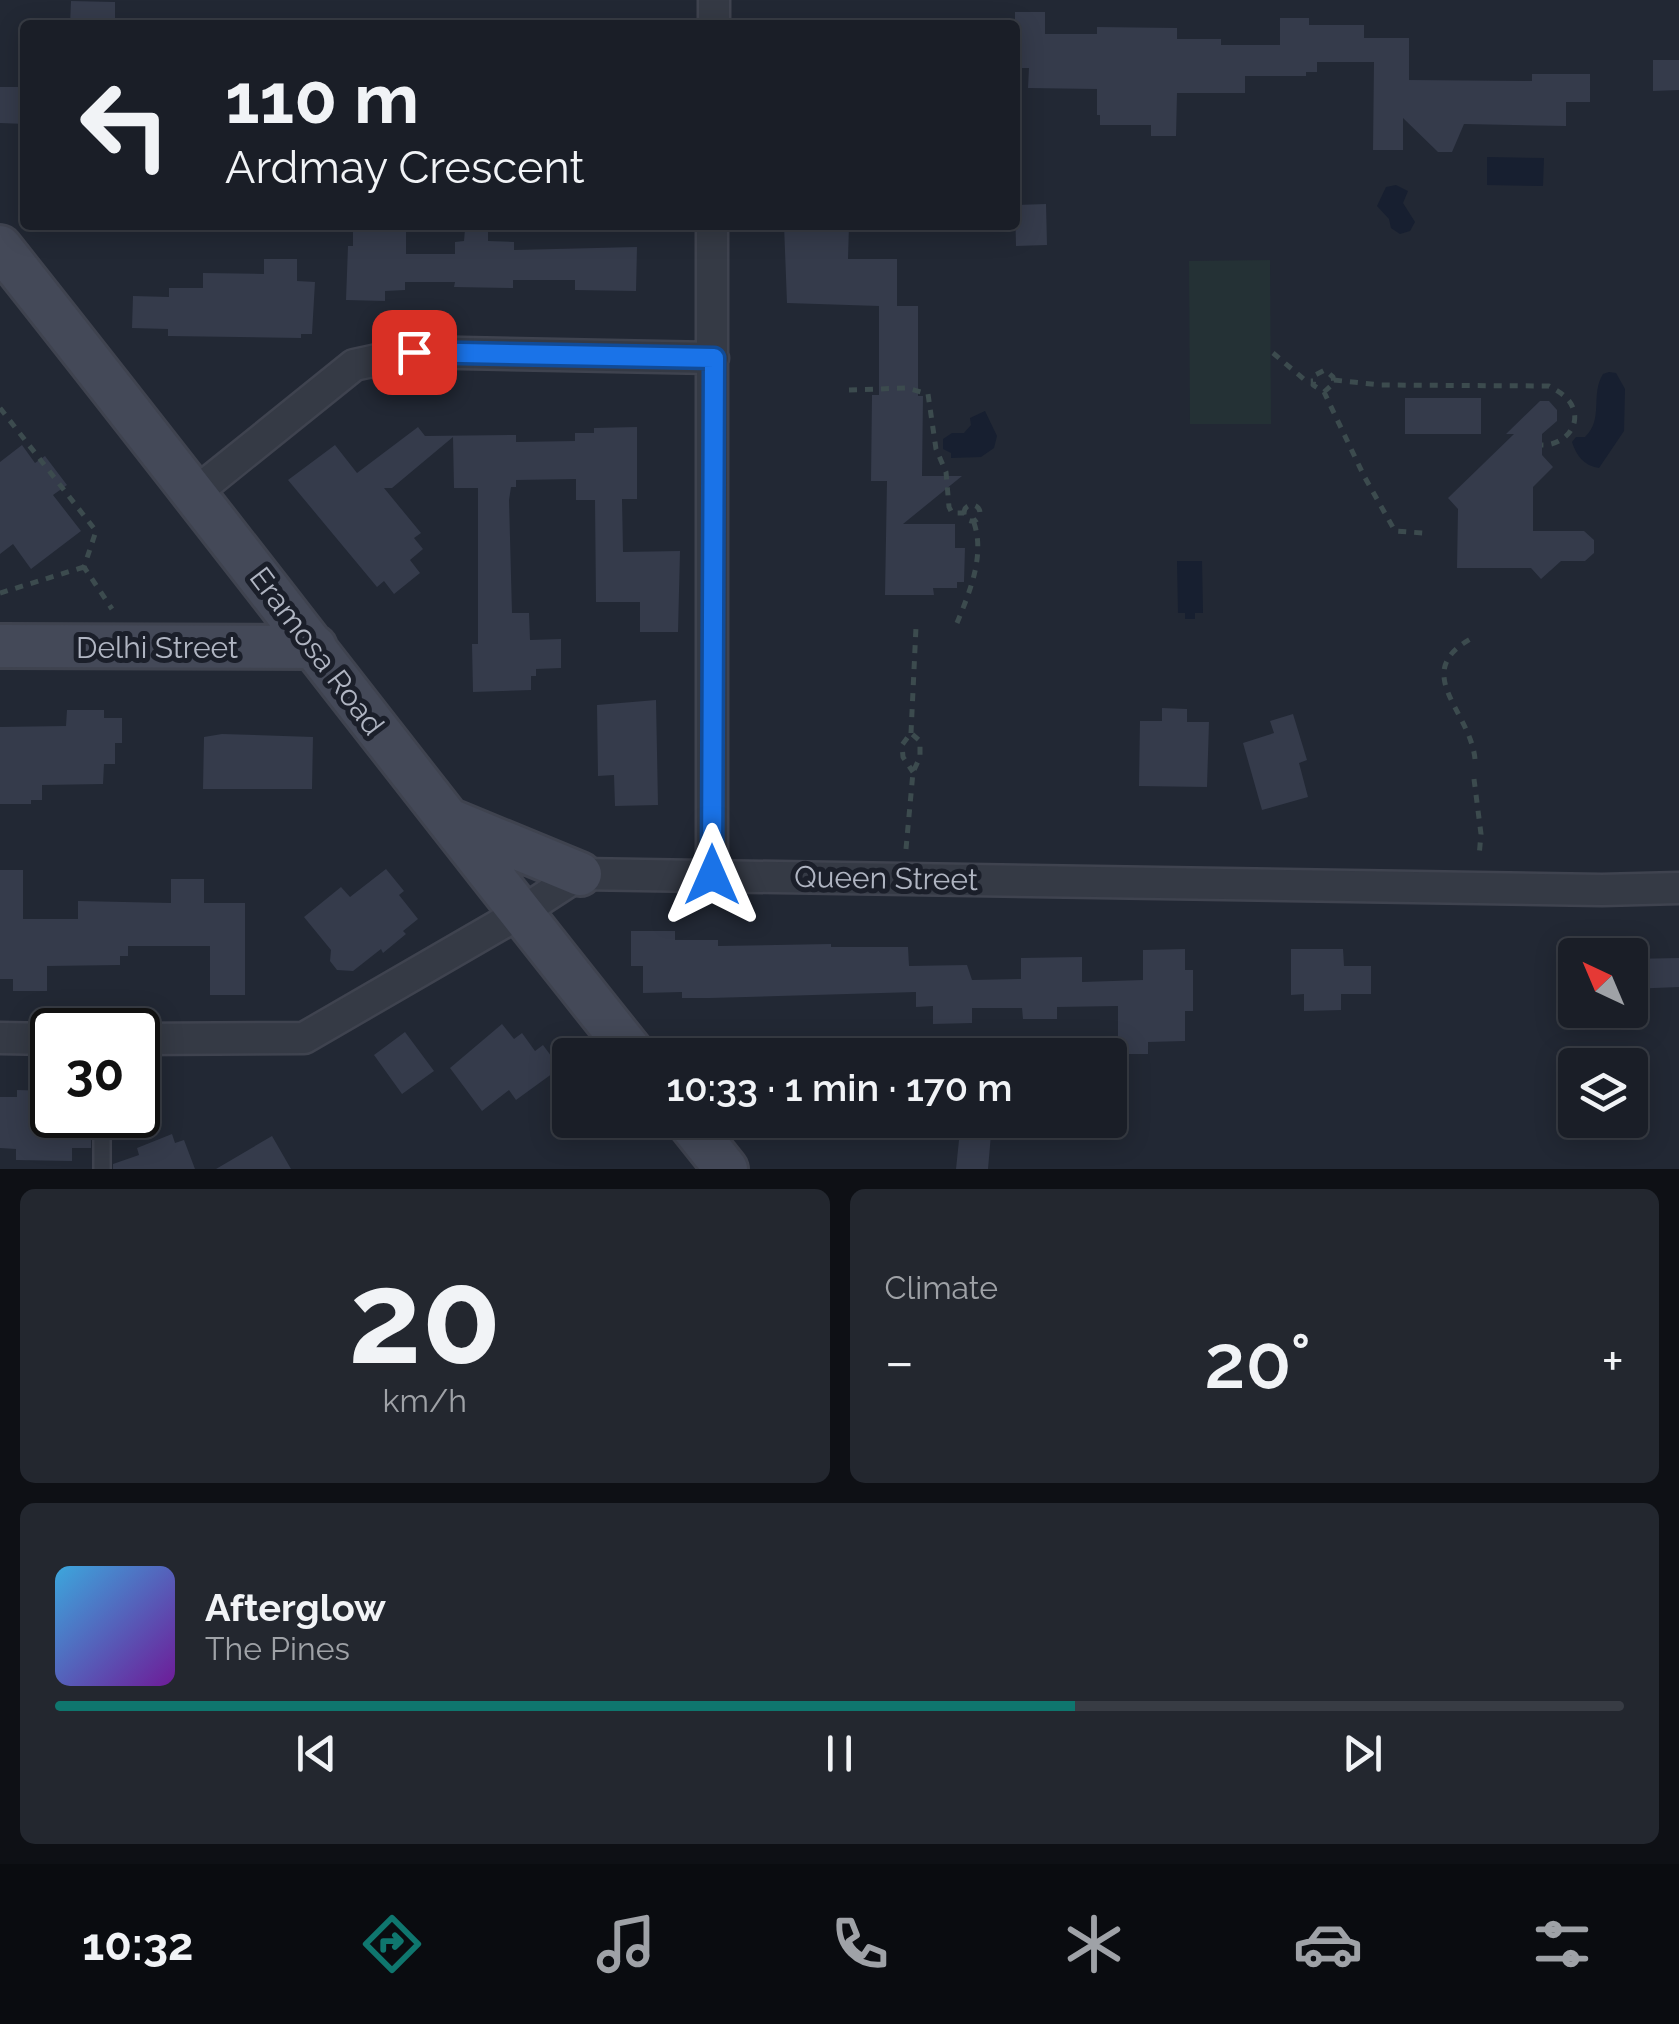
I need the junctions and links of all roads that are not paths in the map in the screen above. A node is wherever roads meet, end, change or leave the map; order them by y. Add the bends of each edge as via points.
1 (712, 230) edge
2 (0, 247) edge
3 (714, 358) junction
4 (196, 493) junction
5 (0, 646) edge
6 (315, 647) junction
7 (444, 818) junction
8 (580, 874) junction
9 (712, 875) junction
10 (1679, 888) edge
11 (520, 913) junction
12 (0, 1038) edge
13 (620, 1038) edge
14 (30, 1039) edge
15 (160, 1039) edge
16 (102, 1138) edge
17 (701, 1138) edge
18 (102, 1169) edge
19 (726, 1169) edge

1 - 3 street
2 - 4 main road, Eramosa Road
3 - 4 street via 414,352 374,358 339,376
3 - 9 street
4 - 6 main road, Eramosa Road
5 - 6 main road, Delhi Street
6 - 7 main road, Eramosa Road
7 - 8 main road
7 - 11 main road, Eramosa Road
8 - 9 street, Queen Street
8 - 11 street
9 - 10 street, Queen Street
11 - 13 main road, Eramosa Road
11 - 15 street via 304,1038
12 - 14 street
16 - 18 lane
17 - 19 main road

